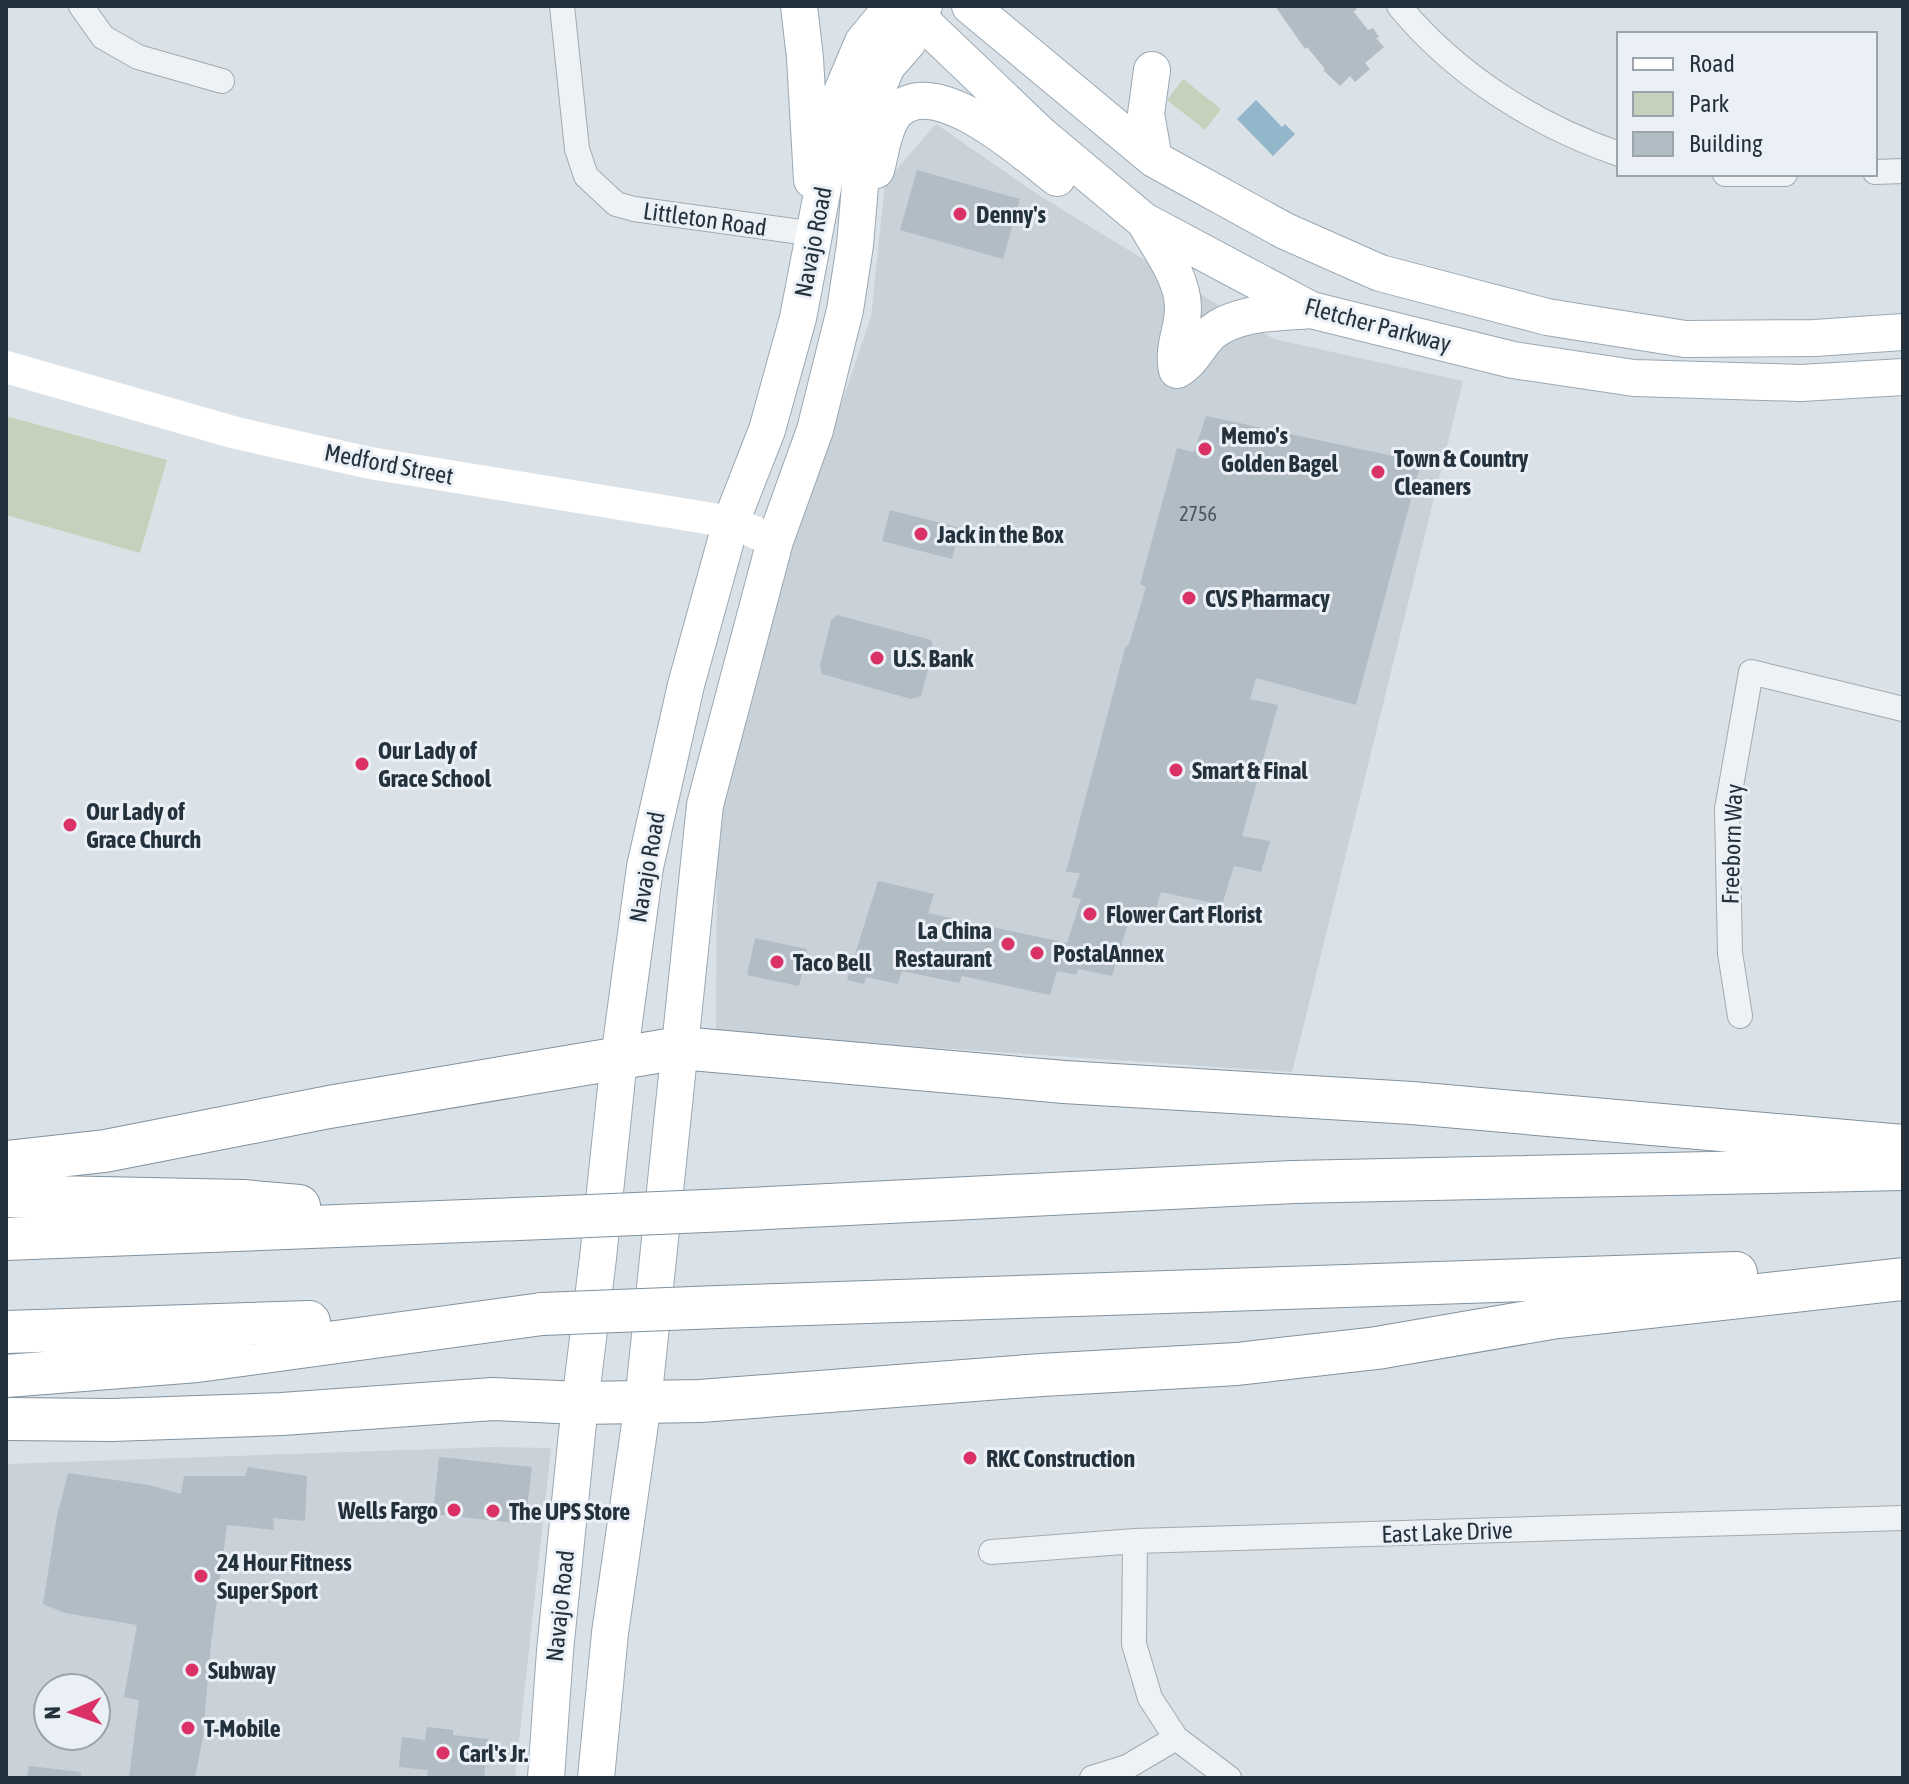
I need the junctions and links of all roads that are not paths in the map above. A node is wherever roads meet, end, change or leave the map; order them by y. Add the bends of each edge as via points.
1 (81, 6) edge
2 (562, 6) edge
3 (799, 6) edge
4 (970, 6) edge
5 (1399, 6) edge
6 (914, 9) edge
7 (1152, 70) dead end
8 (222, 81) dead end
9 (1617, 153) edge
10 (1154, 159) junction
11 (1903, 171) edge
12 (1877, 172) edge
13 (1144, 221) junction
14 (815, 234) junction
15 (855, 245) junction
16 (1311, 310) junction
17 (1903, 332) edge
18 (6, 367) edge
19 (1903, 377) edge
20 (731, 522) junction
21 (775, 541) junction
22 (1903, 709) edge
23 (1740, 1016) dead end
24 (680, 1048) junction
25 (619, 1059) junction
26 (1903, 1146) edge
27 (6, 1162) edge
28 (1903, 1169) edge
29 (6, 1196) edge
30 (476, 1221) junction
31 (6, 1239) edge
32 (1903, 1268) edge
33 (1903, 1279) edge
34 (542, 1314) junction
35 (6, 1332) edge
36 (6, 1376) edge
37 (580, 1403) junction
38 (643, 1403) junction
39 (6, 1419) edge
40 (1903, 1518) edge
41 (1135, 1541) junction
42 (991, 1552) dead end
43 (1176, 1738) junction
44 (546, 1778) edge
45 (596, 1778) edge
46 (1092, 1778) edge
47 (1229, 1778) edge

1 - 8 street via 103,37 138,57
2 - 14 street, Littleton Road via 577,149 586,176 616,204
3 - 14 main road
4 - 10 main road
5 - 9 street via 1454,61 1508,101
6 - 13 main road, Fletcher Parkway via 1040,134
6 - 14 main road, Navajo Road via 882,19 863,42 841,94
6 - 15 main road, Navajo Road via 908,42 887,66 866,115
7 - 10 main road via 1146,114
10 - 17 main road via 1285,231 1380,273 1547,317 1685,339
11 - 12 street
13 - 15 main road via 1072,190 990,126 949,106 922,101 896,112 888,126
13 - 16 main road, Fletcher Parkway
13 - 16 main road via 1180,290 1177,370 1226,323
14 - 20 main road, Navajo Road via 767,430
15 - 21 main road, Navajo Road via 815,430
16 - 19 main road, Fletcher Parkway via 1513,360 1634,378 1801,383
18 - 20 street, Medford Street via 236,433 370,463
20 - 21 street, Medford Street
20 - 25 main road, Navajo Road via 686,685 645,867
21 - 24 main road, Navajo Road via 705,805
22 - 23 street, Freeborn Way via 1751,672 1727,809 1730,953
24 - 25 highway
24 - 26 highway
24 - 38 main road, Navajo Road
25 - 27 highway via 105,1151
25 - 37 main road, Navajo Road
28 - 30 highway, bridge via 1293,1182
29 - 30 highway via 243,1201
30 - 31 highway
32 - 34 highway, bridge
33 - 38 highway via 1551,1318 1377,1348 1237,1364
34 - 35 highway
34 - 36 highway via 197,1361
37 - 38 highway
37 - 39 highway via 493,1399 282,1414
37 - 44 main road, Navajo Road
38 - 45 main road, Navajo Road via 610,1633
40 - 41 street, East Lake Drive
41 - 42 street, East Lake Drive
41 - 43 street via 1134,1644 1150,1698
43 - 46 street via 1127,1767
43 - 47 street

